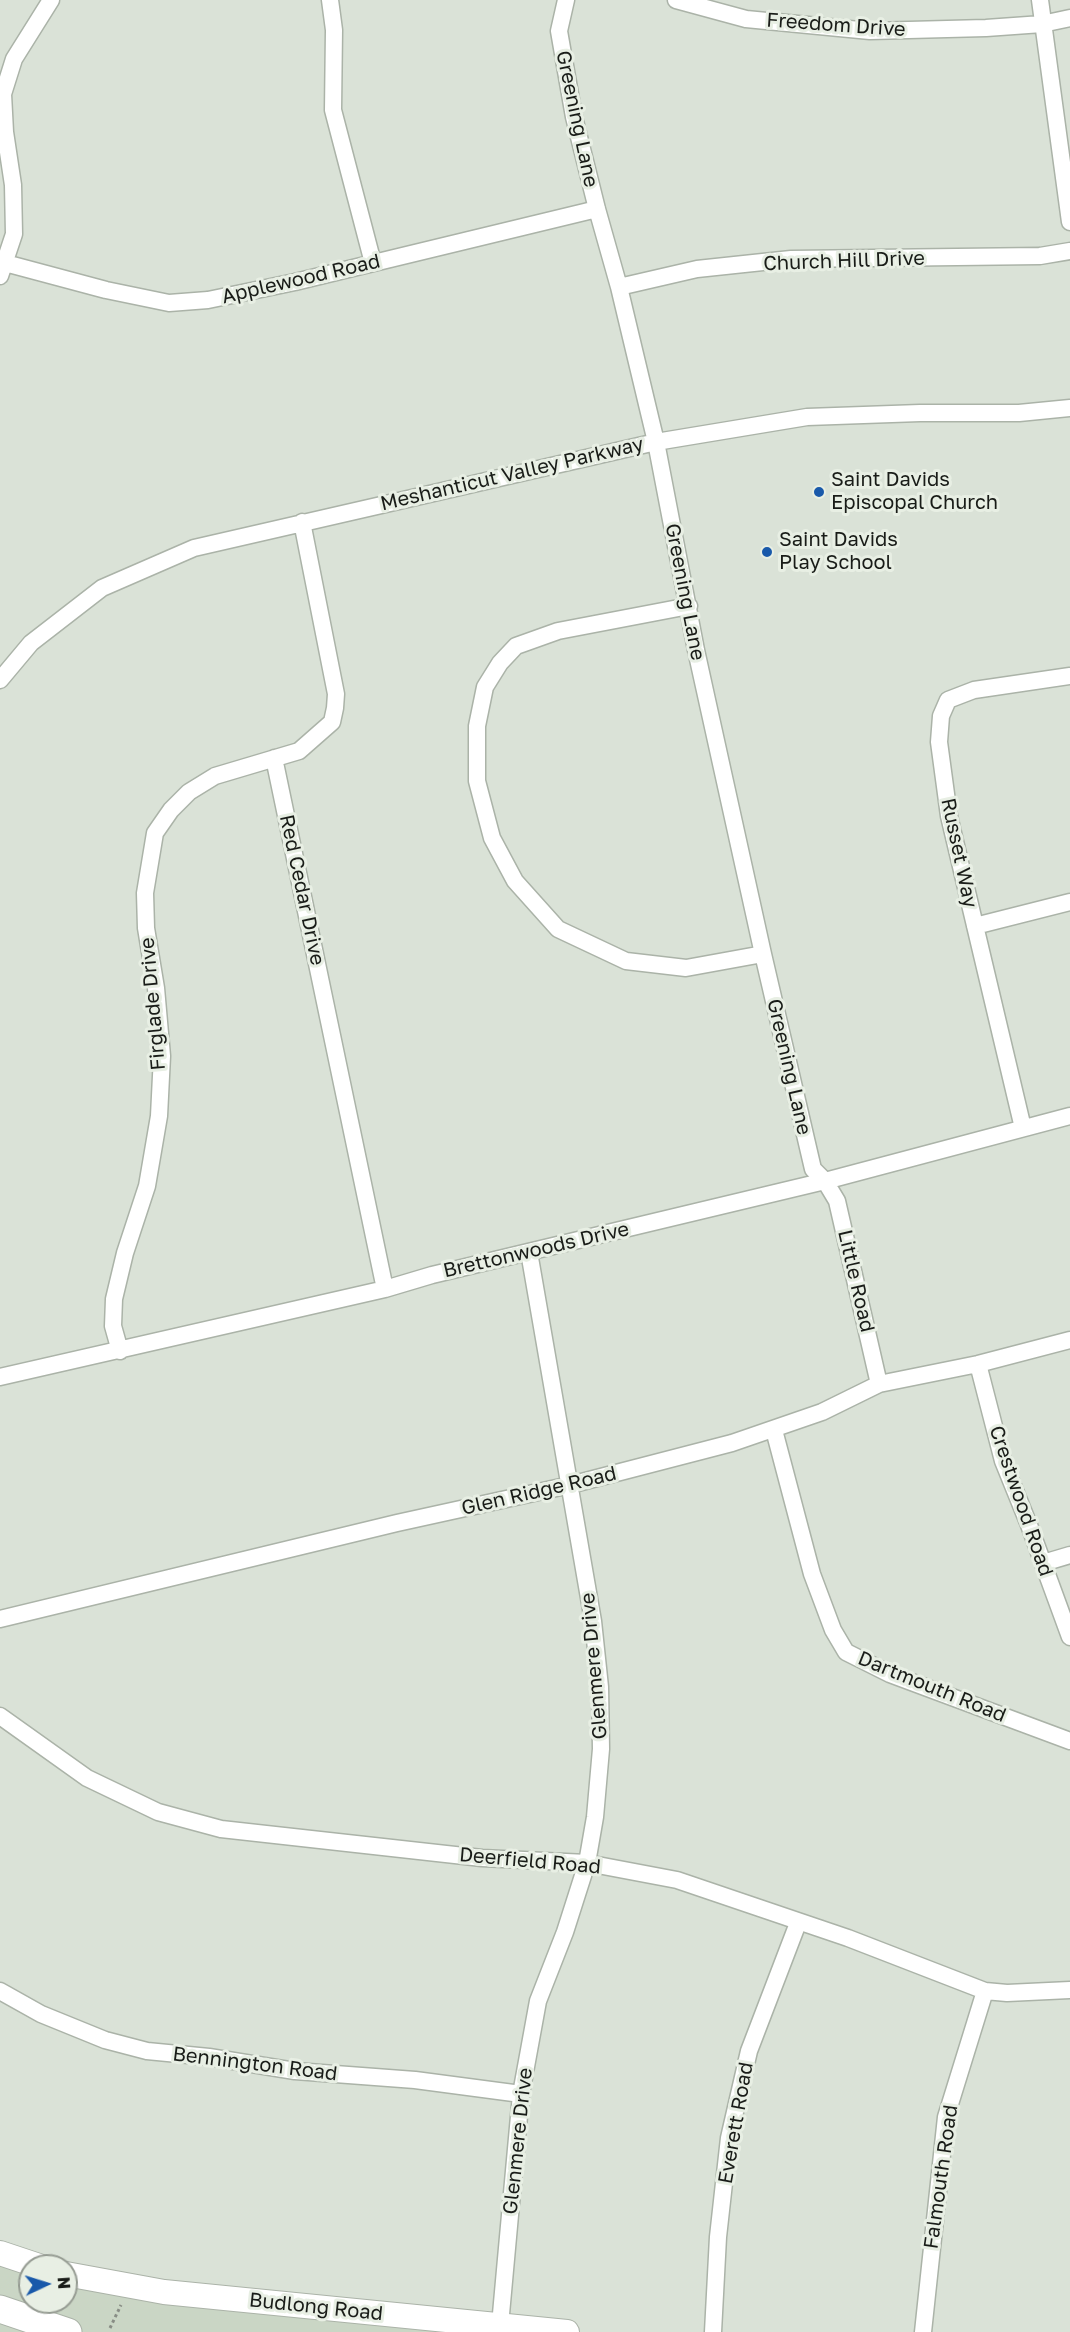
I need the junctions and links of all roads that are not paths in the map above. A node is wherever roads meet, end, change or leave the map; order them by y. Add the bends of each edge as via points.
1 (51, 0) edge
2 (330, 0) edge
3 (566, 0) edge
4 (676, 0) edge
5 (1040, 0) edge
6 (1070, 18) edge
7 (1042, 24) junction
8 (2, 102) edge
9 (597, 209) junction
10 (1070, 222) edge
11 (1070, 251) edge
12 (373, 263) junction
13 (2, 270) edge
14 (620, 287) junction
15 (1070, 408) edge
16 (656, 441) junction
17 (302, 522) junction
18 (689, 606) junction
19 (1070, 676) edge
20 (0, 680) edge
21 (274, 758) junction
22 (1070, 902) edge
23 (975, 926) junction
24 (763, 954) junction
25 (1070, 1116) edge
26 (1023, 1128) junction
27 (825, 1181) junction
28 (529, 1252) junction
29 (385, 1289) junction
30 (1070, 1340) edge
31 (120, 1351) junction
32 (978, 1364) junction
33 (0, 1377) edge
34 (879, 1384) junction
35 (774, 1430) junction
36 (570, 1485) junction
37 (1070, 1555) edge
38 (1043, 1563) junction
39 (0, 1619) edge
40 (1070, 1637) edge
41 (0, 1716) edge
42 (1070, 1740) edge
43 (587, 1863) junction
44 (798, 1923) junction
45 (1070, 1990) edge
46 (0, 1991) edge
47 (985, 1991) junction
48 (521, 2094) junction
49 (0, 2253) edge
50 (18, 2259) edge
51 (78, 2276) edge
52 (0, 2309) edge
53 (500, 2325) junction
54 (68, 2332) edge
55 (567, 2332) edge
56 (713, 2332) edge
57 (923, 2332) edge

1 - 8 street via 14,59
2 - 12 street via 334,30 333,110
3 - 9 street, Greening Lane via 559,31 574,117
4 - 7 street, Freedom Drive via 746,19 870,31
5 - 7 street
6 - 7 street, Freedom Drive
7 - 10 street
8 - 13 street via 14,185 14,234
9 - 12 street, Applewood Road
9 - 14 street, Greening Lane
11 - 14 street, Church Hill Drive via 1040,256 791,259 697,269
12 - 13 street, Applewood Road via 208,300 169,303
14 - 16 street, Greening Lane
15 - 16 street, Meshanticut Valley Parkway via 1019,413 807,417
16 - 17 street, Meshanticut Valley Parkway
16 - 18 street, Greening Lane
17 - 20 street, Meshanticut Valley Parkway via 194,548 102,588 31,643
17 - 21 street via 336,694 335,708 332,722 314,740 299,751
18 - 24 street, Greening Lane
18 - 24 street via 558,631 516,646 485,687 477,726 477,781 492,838 515,881 558,929 626,962 686,968
19 - 23 street, Russet Way via 974,690 948,700 941,716 939,742 949,816
21 - 29 street, Red Cedar Drive
21 - 31 street, Firglade Drive via 215,776 189,792 155,834 145,893 162,1056 159,1116 147,1186 114,1299 113,1326
22 - 23 street
23 - 26 street, Russet Way
24 - 27 street, Greening Lane via 813,1169
25 - 26 street, Brettonwoods Drive
26 - 27 street, Brettonwoods Drive
27 - 28 street, Brettonwoods Drive
27 - 34 street, Little Road via 837,1201
28 - 29 street, Brettonwoods Drive
28 - 36 street, Glenmere Drive
29 - 31 street, Brettonwoods Drive
30 - 32 street, Glen Ridge Road
31 - 33 street, Brettonwoods Drive
32 - 34 street, Glen Ridge Road
32 - 38 street, Crestwood Road via 1003,1461
34 - 35 street, Glen Ridge Road
35 - 36 street, Glen Ridge Road
35 - 42 street, Dartmouth Road via 812,1574 846,1653 890,1674
36 - 39 street, Glen Ridge Road
36 - 43 street, Glenmere Drive via 600,1687 595,1817
37 - 38 street
38 - 40 street, Crestwood Road
41 - 43 street, Deerfield Road via 87,1778 158,1812 221,1828 482,1858
43 - 44 street, Deerfield Road via 677,1880
43 - 48 street, Glenmere Drive via 538,2001
44 - 47 street, Deerfield Road
44 - 56 street, Everett Road via 749,2051 729,2138
45 - 47 street, Deerfield Road
46 - 48 street, Bennington Road via 41,2014 105,2040 147,2051
47 - 57 street, Falmouth Road via 946,2117
48 - 53 street, Glenmere Drive
49 - 50 main road
51 - 53 main road, Budlong Road via 164,2292
52 - 54 main road
53 - 55 main road, Budlong Road

